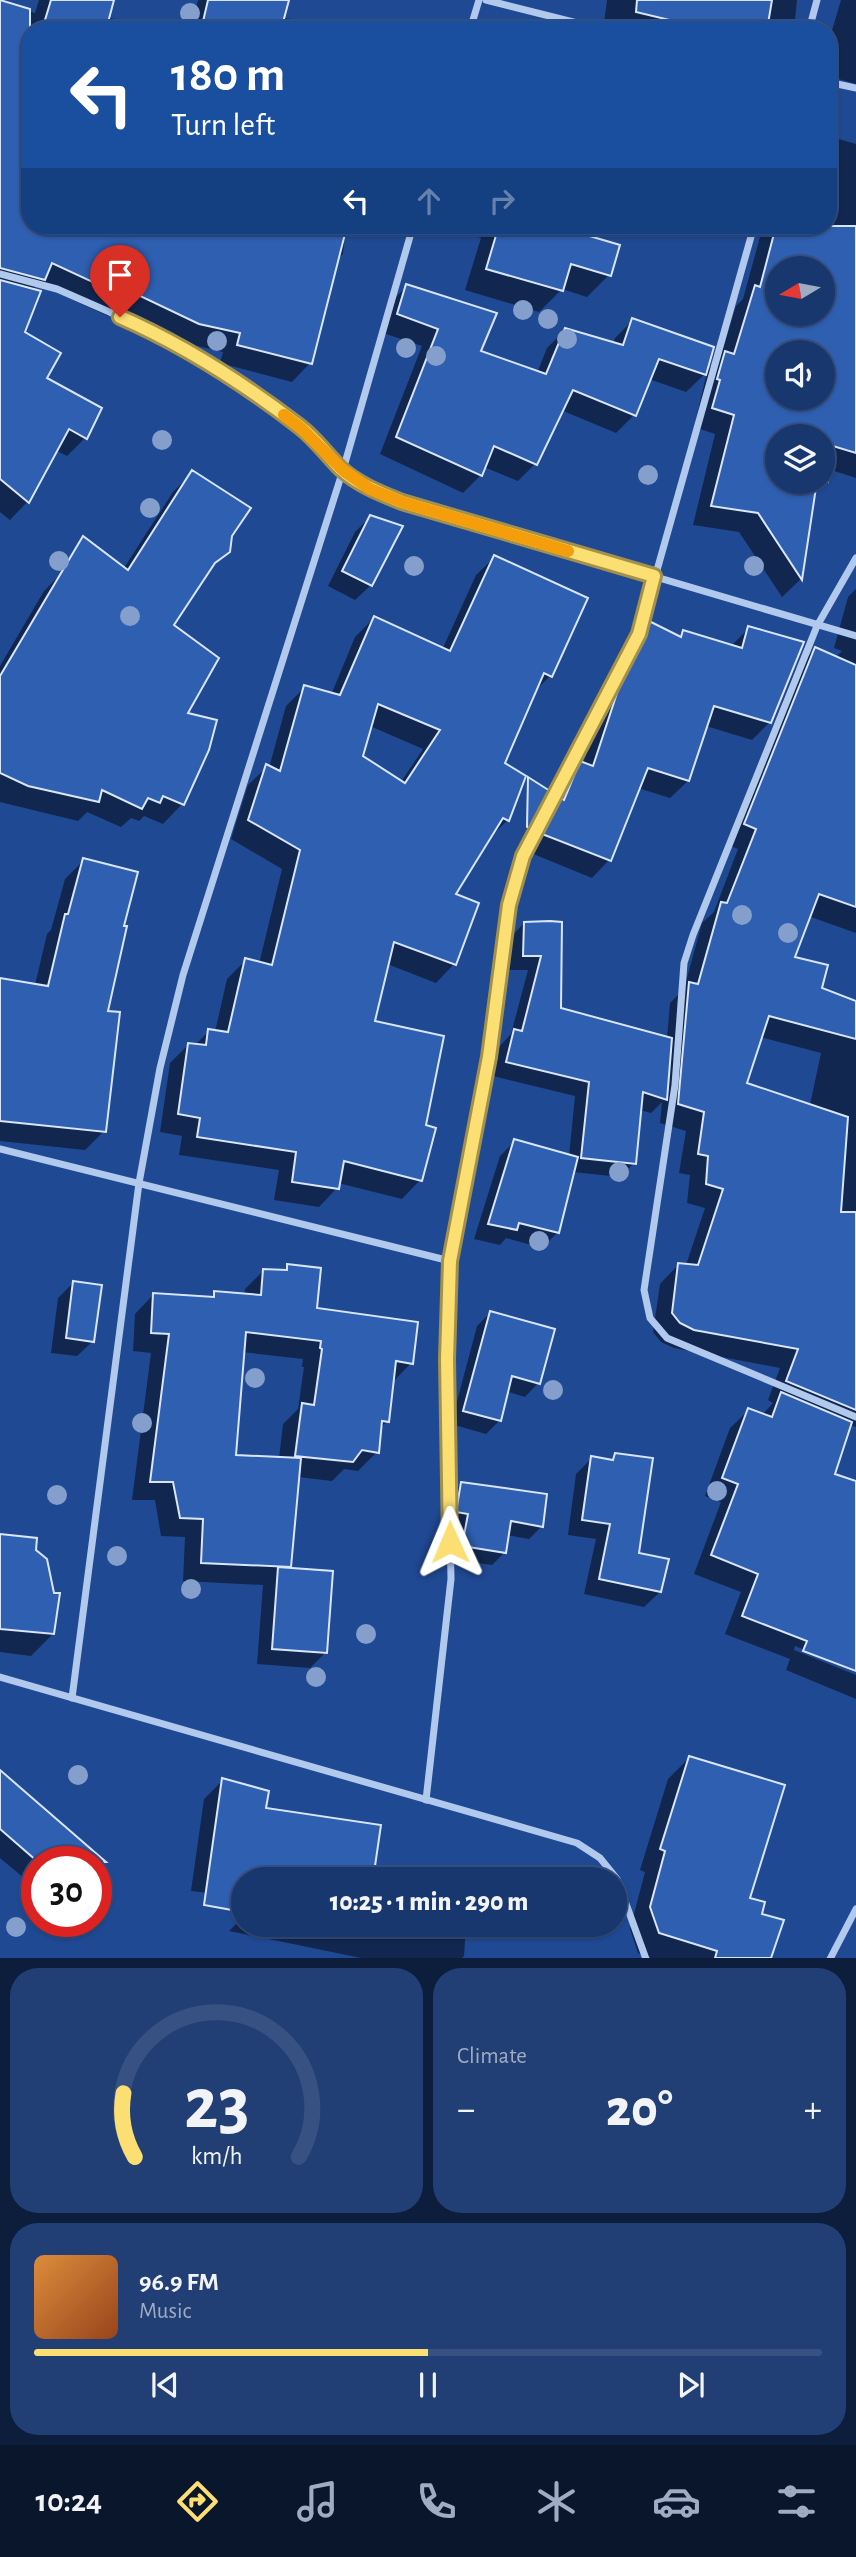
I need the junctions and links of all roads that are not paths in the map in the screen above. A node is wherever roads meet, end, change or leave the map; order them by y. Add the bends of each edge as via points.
1 (479, 0) edge
2 (486, 0) edge
3 (817, 0) edge
4 (473, 21) edge
5 (570, 21) edge
6 (811, 21) edge
7 (837, 84) edge
8 (856, 88) edge
9 (410, 235) edge
10 (751, 235) edge
11 (0, 274) edge
12 (343, 470) junction
13 (856, 558) edge
14 (654, 576) junction
15 (817, 626) junction
16 (856, 636) edge
17 (0, 1149) edge
18 (139, 1183) junction
19 (450, 1261) junction
20 (856, 1417) edge
21 (0, 1677) edge
22 (72, 1698) junction
23 (426, 1800) junction
24 (856, 1909) edge
25 (646, 1958) edge
26 (830, 1958) edge

1 - 4 street
2 - 5 street
3 - 6 street
7 - 8 street
9 - 12 street
10 - 14 street
11 - 12 street via 57,289 162,335 235,379 302,429
12 - 14 street via 370,489 402,502
12 - 18 street via 183,975
13 - 15 street
14 - 15 street
14 - 19 street via 639,634 523,856 509,905 489,1057
15 - 16 street
15 - 20 street via 684,963 675,1085 644,1290 650,1318 667,1338
17 - 18 street
18 - 19 street
18 - 22 street
19 - 23 street via 451,1579
21 - 22 street
22 - 23 street
23 - 25 street via 577,1843 600,1858 617,1879
24 - 26 street

